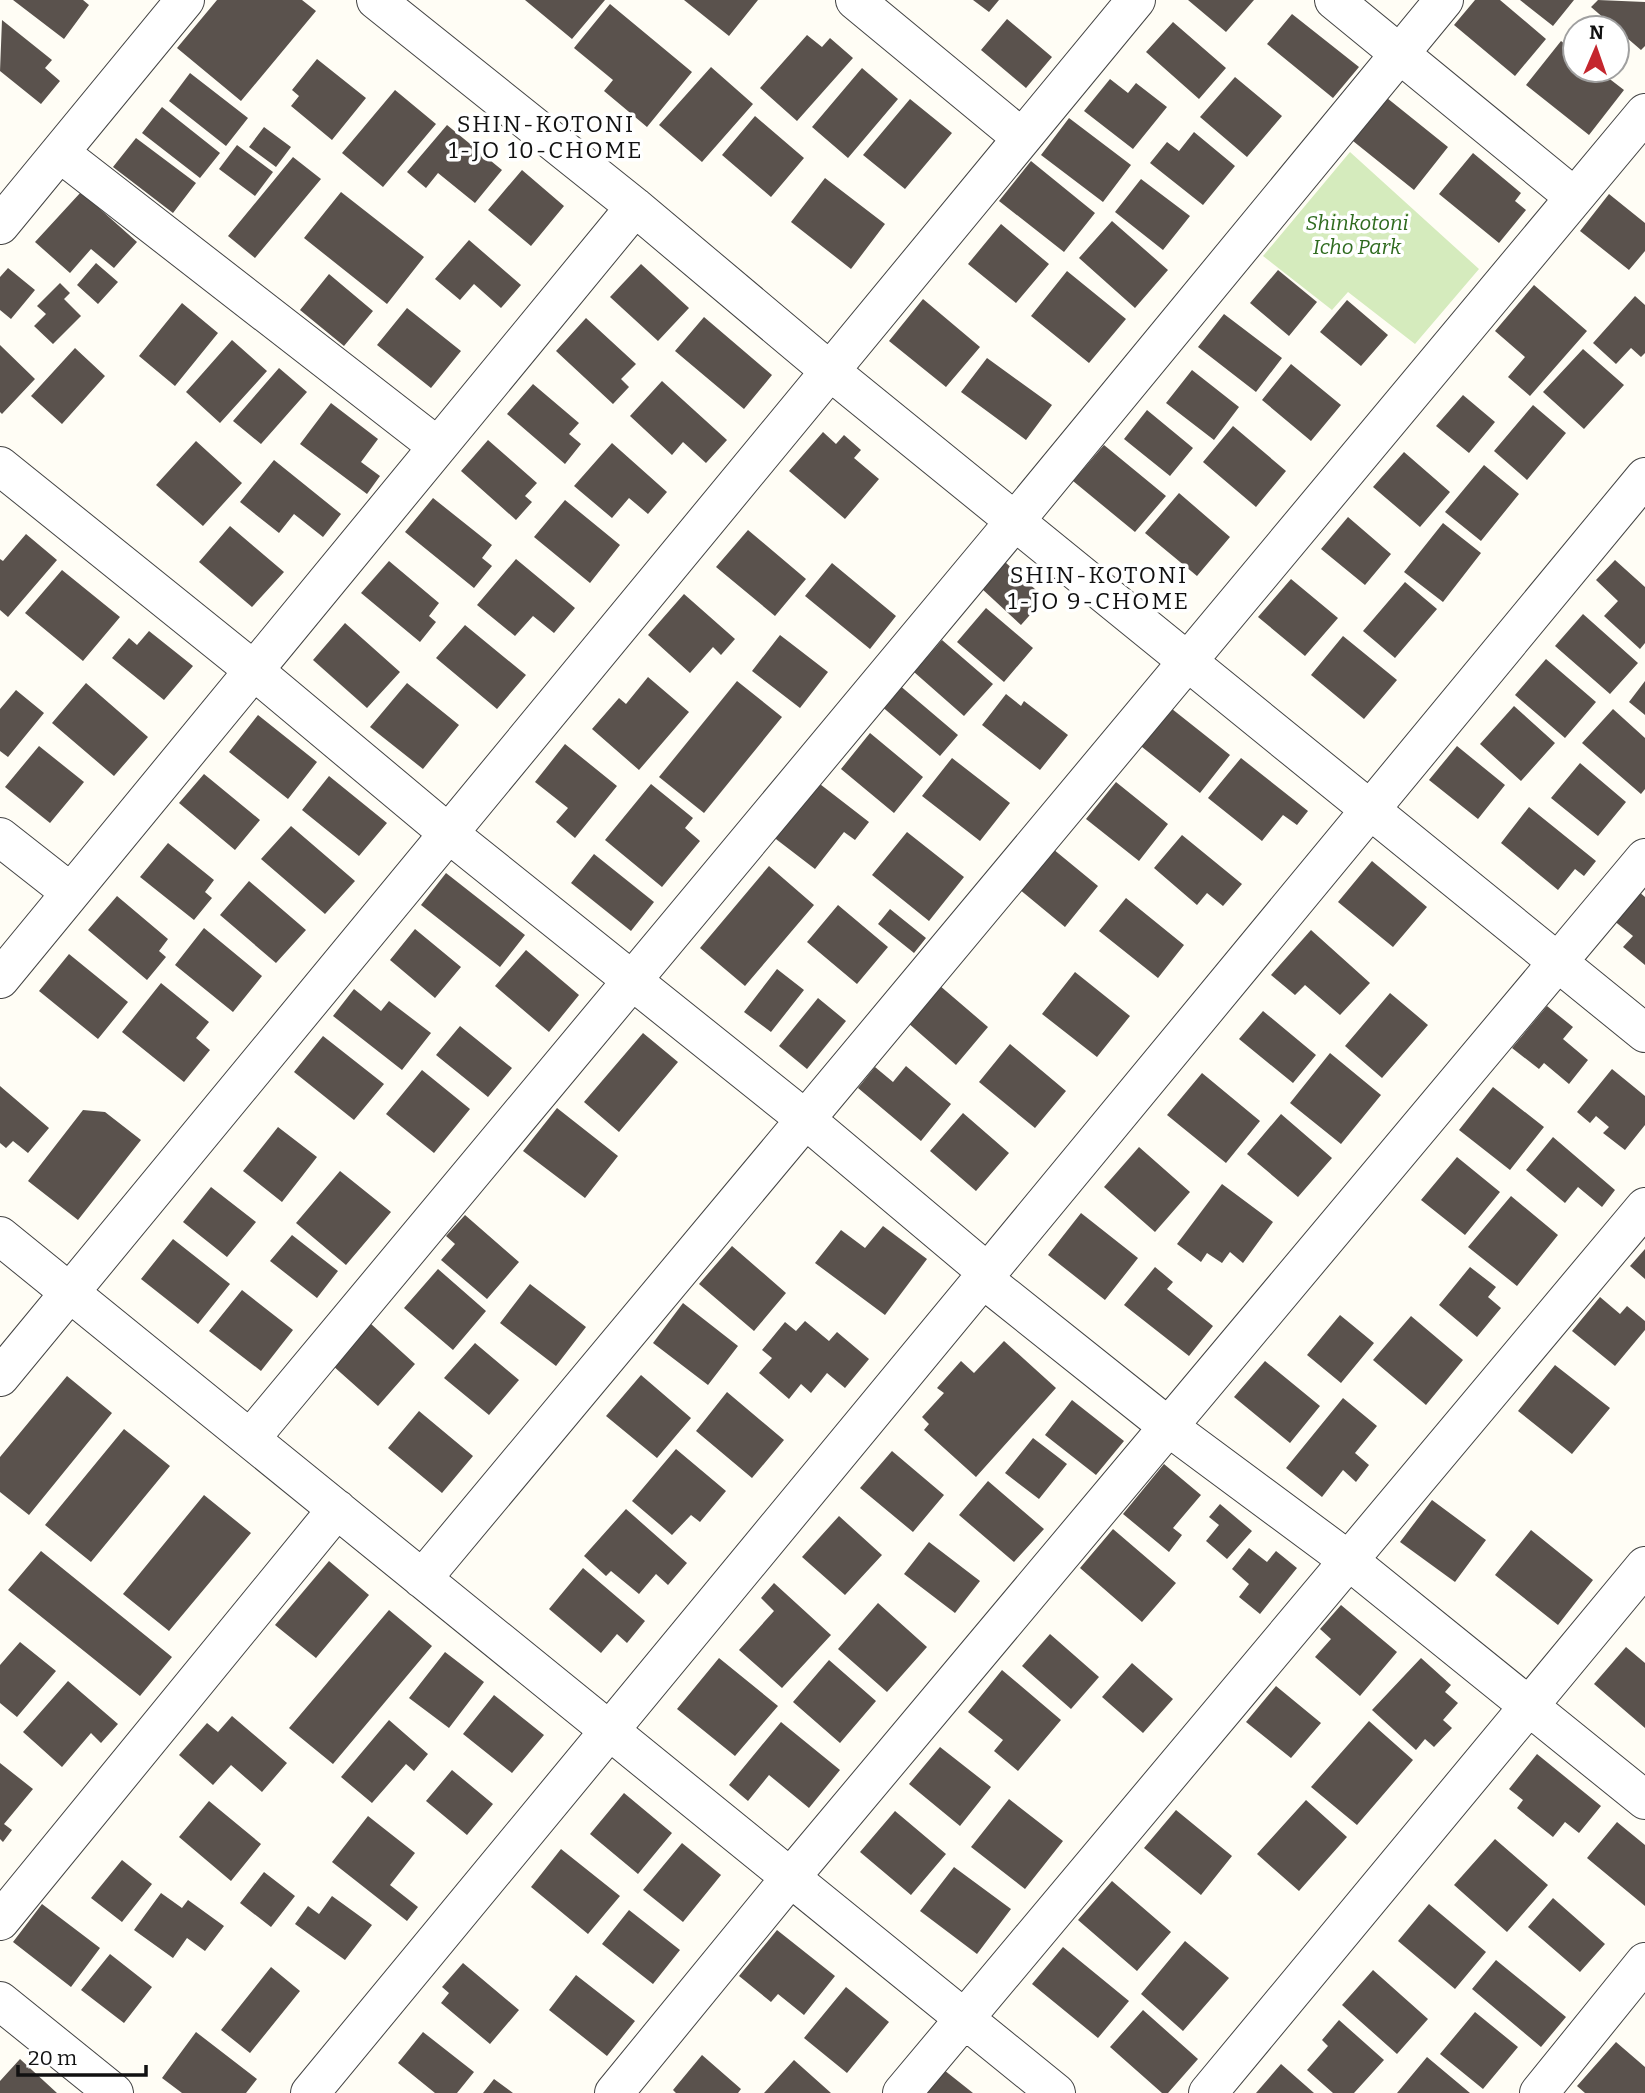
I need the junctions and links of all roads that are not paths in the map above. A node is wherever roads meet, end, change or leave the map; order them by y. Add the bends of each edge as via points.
1 (185, 0) edge
2 (376, 0) edge
3 (855, 0) edge
4 (1136, 0) edge
5 (1334, 0) edge
6 (1444, 0) edge
7 (1400, 53) junction
8 (1645, 113) edge
9 (1022, 138) junction
10 (60, 153) junction
11 (1573, 197) junction
12 (635, 208) junction
13 (0, 225) edge
14 (830, 371) junction
15 (437, 446) junction
16 (0, 466) edge
17 (1645, 477) edge
18 (1015, 521) junction
19 (1188, 661) junction
20 (252, 669) junction
21 (1369, 810) junction
22 (448, 833) junction
23 (0, 836) edge
24 (1645, 858) edge
25 (69, 892) junction
26 (1559, 963) junction
27 (0, 979) edge
28 (630, 979) junction
29 (1645, 1033) edge
30 (805, 1119) junction
31 (1645, 1207) edge
32 (0, 1236) edge
33 (985, 1275) junction
34 (69, 1293) junction
35 (0, 1377) edge
36 (1170, 1428) junction
37 (250, 1439) junction
38 (337, 1510) junction
39 (1348, 1560) junction
40 (1645, 1566) edge
41 (422, 1579) junction
42 (1528, 1705) junction
43 (608, 1729) junction
44 (1645, 1800) edge
45 (790, 1878) junction
46 (0, 1921) edge
47 (1645, 1962) edge
48 (0, 2001) edge
49 (964, 2019) junction
50 (114, 2093) edge
51 (310, 2093) edge
52 (614, 2093) edge
53 (902, 2093) edge
54 (1056, 2093) edge
55 (1208, 2093) edge
56 (1539, 2093) edge

1 - 10 street
2 - 12 street
3 - 9 street
4 - 9 street
5 - 7 street
6 - 7 street
7 - 11 street
7 - 18 street
8 - 11 street
9 - 14 street
10 - 13 street
10 - 15 street
11 - 19 street
12 - 14 street
12 - 15 street
14 - 18 street
14 - 22 street
15 - 20 street
16 - 20 street
17 - 21 street
18 - 19 street
18 - 28 street
19 - 21 street
19 - 30 street
20 - 22 street
20 - 25 street
21 - 26 street
21 - 33 street
22 - 28 street
22 - 34 street
23 - 25 street
24 - 26 street
25 - 27 street
26 - 29 street
26 - 36 street
28 - 30 street
28 - 37 street
30 - 33 street
30 - 41 street
31 - 39 street
32 - 34 street
33 - 36 street
33 - 43 street
34 - 35 street
34 - 37 street
36 - 39 street
36 - 45 street
37 - 38 street
38 - 41 street
38 - 46 street
39 - 42 street
39 - 49 street
40 - 42 street
41 - 43 street
42 - 44 street
42 - 55 street
43 - 45 street
43 - 51 street
45 - 49 street
45 - 52 street
47 - 56 street
48 - 50 street
49 - 53 street
49 - 54 street

